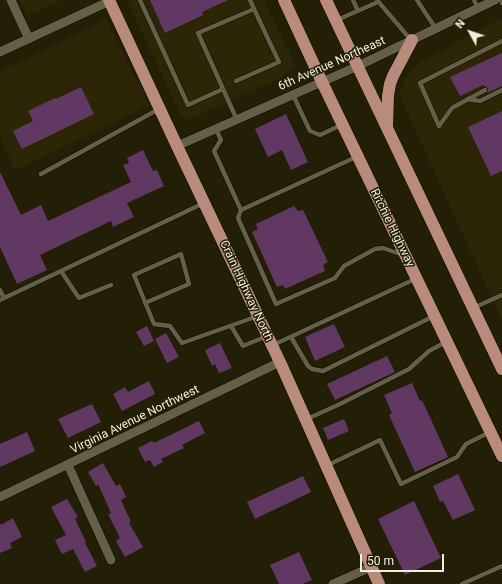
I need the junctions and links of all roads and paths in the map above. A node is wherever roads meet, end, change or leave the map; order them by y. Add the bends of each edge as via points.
1 (11, 0) edge
2 (140, 0) edge
3 (250, 0) edge
4 (284, 0) edge
5 (326, 0) edge
6 (353, 0) edge
7 (417, 0) edge
8 (496, 0) edge
9 (110, 1) edge
10 (377, 1) edge
11 (476, 4) edge
12 (254, 9) junction
13 (358, 11) junction
14 (336, 20) junction
15 (436, 29) junction
16 (29, 39) junction
17 (412, 40) junction
18 (502, 41) edge
19 (0, 52) edge
20 (358, 66) junction
21 (236, 81) dead end
22 (322, 82) junction
23 (223, 88) junction
24 (485, 90) dead end
25 (502, 90) edge
26 (293, 95) junction
27 (467, 100) junction
28 (159, 109) junction
29 (238, 120) junction
30 (342, 124) junction
31 (387, 127) junction
32 (216, 129) junction
33 (177, 146) junction
34 (358, 157) junction
35 (41, 174) dead end
36 (204, 203) junction
37 (241, 210) junction
38 (405, 255) junction
39 (61, 271) junction
40 (416, 279) junction
41 (111, 285) dead end
42 (0, 290) edge
43 (502, 294) edge
44 (2, 299) edge
45 (145, 303) junction
46 (473, 308) junction
47 (258, 316) junction
48 (434, 316) junction
49 (231, 326) junction
50 (291, 337) junction
51 (269, 341) junction
52 (447, 342) junction
53 (280, 362) junction
54 (502, 369) edge
55 (305, 419) junction
56 (490, 432) junction
57 (502, 456) edge
58 (68, 466) junction
59 (326, 466) junction
60 (0, 497) edge
61 (111, 560) dead end
62 (502, 566) edge
63 (371, 567) junction
64 (333, 584) edge
65 (379, 584) edge
66 (462, 584) edge

1 - 16 street
2 - 23 lane via 188,105
3 - 12 lane
4 - 22 main road, Ritchie Highway
5 - 14 main road
6 - 13 lane
7 - 15 lane
8 - 11 street, 6th Avenue Northeast
9 - 16 street
9 - 28 main road, Crain Highway North
10 - 13 lane
10 - 17 lane
11 - 15 street, 6th Avenue Northeast
12 - 21 lane via 279,62
12 - 23 lane via 198,32
13 - 14 lane
14 - 20 main road
15 - 17 street, 6th Avenue Northeast
16 - 19 street
17 - 20 street, 6th Avenue Northeast
17 - 31 main road via 390,84
18 - 27 lane via 420,83 439,126 452,108
20 - 22 street, 6th Avenue Northeast
20 - 31 main road
22 - 26 street, 6th Avenue Northeast
22 - 30 main road, Ritchie Highway
23 - 29 lane
24 - 27 lane
25 - 27 lane via 480,101
26 - 29 street, 6th Avenue Northeast
26 - 30 lane via 310,131 320,135
28 - 33 main road, Crain Highway North
28 - 35 lane
29 - 32 street, 6th Avenue Northeast
30 - 34 main road, Ritchie Highway
31 - 46 main road
32 - 33 street, 6th Avenue Northeast
32 - 37 lane via 221,140 214,151
33 - 36 main road, Crain Highway North
34 - 37 lane
34 - 38 main road, Ritchie Highway
36 - 39 lane
36 - 47 main road, Crain Highway North
37 - 38 lane via 238,218 276,304 335,278 344,266 375,249 383,248
38 - 40 main road, Ritchie Highway
39 - 41 lane via 79,298
39 - 44 lane
40 - 48 main road, Ritchie Highway
40 - 50 lane
42 - 44 lane
43 - 46 lane
45 - 45 lane via 134,275 181,254 189,284
45 - 49 lane via 154,324 170,326 182,342
46 - 54 main road
47 - 49 lane
47 - 51 main road, Crain Highway North
48 - 50 lane via 323,371 308,366
48 - 52 main road, Ritchie Highway
49 - 51 lane via 243,346
50 - 51 lane
51 - 53 main road, Crain Highway North
52 - 55 lane via 429,351 409,369
52 - 56 main road, Ritchie Highway
53 - 55 main road, Crain Highway North
53 - 58 street, Virginia Avenue Northwest
55 - 59 main road, Crain Highway North
56 - 57 main road, Ritchie Highway
56 - 59 lane via 466,444 457,457 401,484 380,440
58 - 60 street, Virginia Avenue Northwest
58 - 61 street
59 - 63 main road, Crain Highway North
62 - 66 lane
63 - 64 street
63 - 65 main road, Crain Highway North

